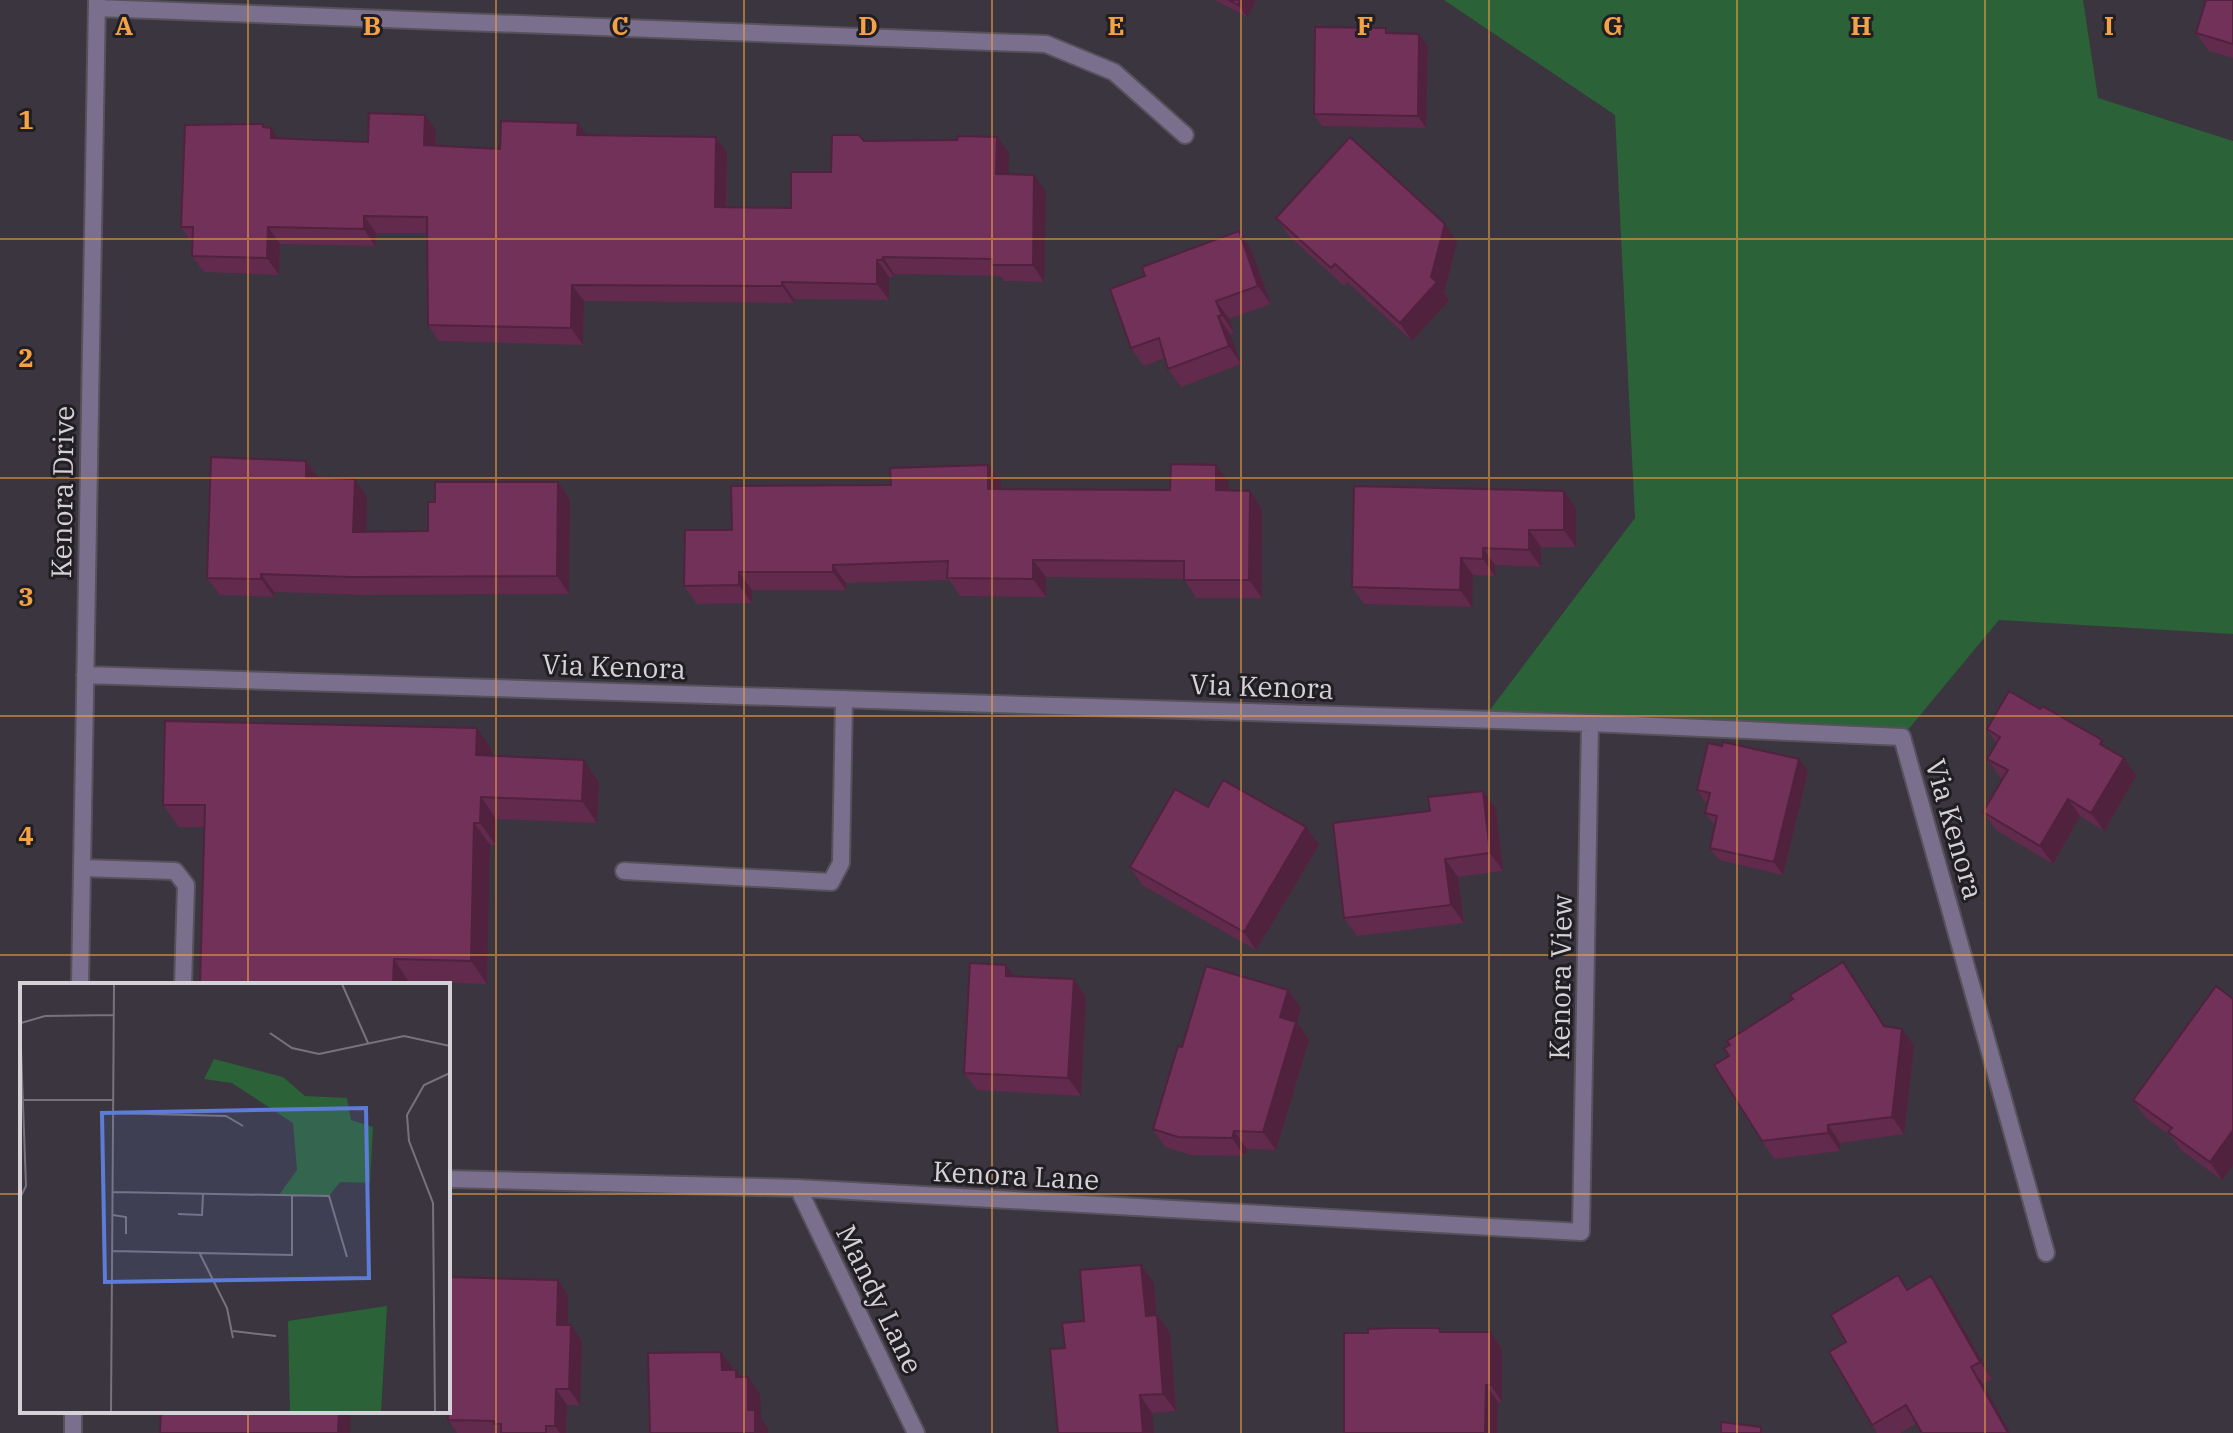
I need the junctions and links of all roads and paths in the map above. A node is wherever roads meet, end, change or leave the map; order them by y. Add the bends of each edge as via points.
1 (97, 4) edge
2 (1185, 135) dead end
3 (85, 675) junction
4 (844, 699) junction
5 (1590, 723) junction
6 (82, 868) junction
7 (624, 871) dead end
8 (80, 983) edge
9 (183, 983) edge
10 (450, 1179) edge
11 (798, 1188) junction
12 (1581, 1232) joint
13 (2046, 1253) dead end
14 (916, 1433) edge

1 - 2 street via 1046,44 1114,72
1 - 3 street, Kenora Drive
3 - 4 street, Via Kenora
3 - 6 street, Kenora Drive
4 - 5 street, Via Kenora
4 - 7 street via 841,863 831,882
5 - 12 street, Kenora View
5 - 13 street, Via Kenora via 1902,737
6 - 8 street, Kenora Drive
6 - 9 street via 175,871 186,885
10 - 11 street, Kenora Lane
11 - 12 street, Kenora Lane
11 - 14 street, Mandy Lane

